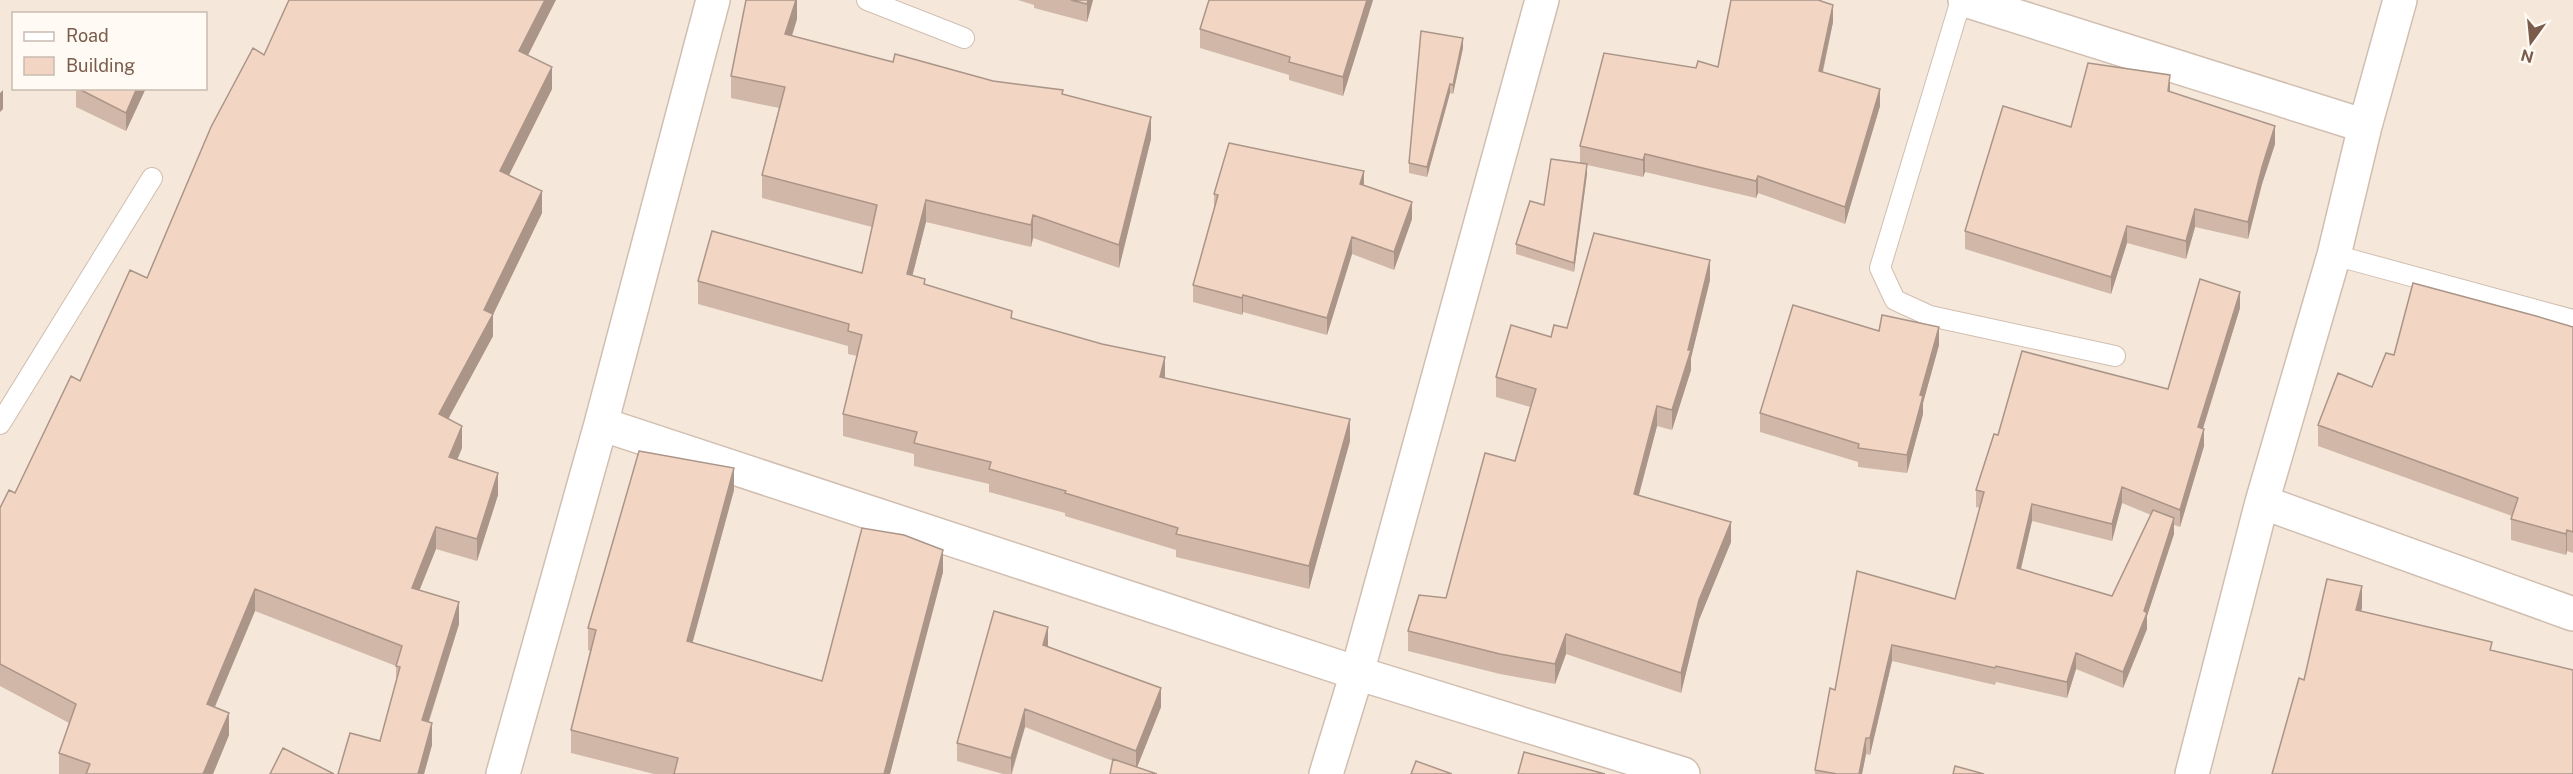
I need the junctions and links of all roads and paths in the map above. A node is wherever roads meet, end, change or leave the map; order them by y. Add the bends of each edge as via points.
1 (713, 0) edge
2 (867, 0) edge
3 (1542, 0) edge
4 (1963, 0) edge
5 (2400, 0) edge
6 (964, 38) dead end
7 (2365, 126) junction
8 (152, 178) dead end
9 (2334, 255) junction
10 (2573, 320) edge
11 (2115, 356) dead end
12 (0, 424) edge
13 (601, 424) junction
14 (2262, 502) junction
15 (2573, 614) edge
16 (1357, 673) junction
17 (503, 774) edge
18 (1326, 774) edge
19 (1683, 774) edge
20 (2192, 774) edge

1 - 13 street
2 - 6 lane
3 - 16 street
4 - 7 street
4 - 11 lane via 1880,268 1895,300 1930,316
5 - 7 street
7 - 9 street
8 - 12 lane
9 - 10 lane
9 - 14 street
13 - 16 street
13 - 17 street
14 - 15 street
14 - 20 street
16 - 18 street
16 - 19 street

